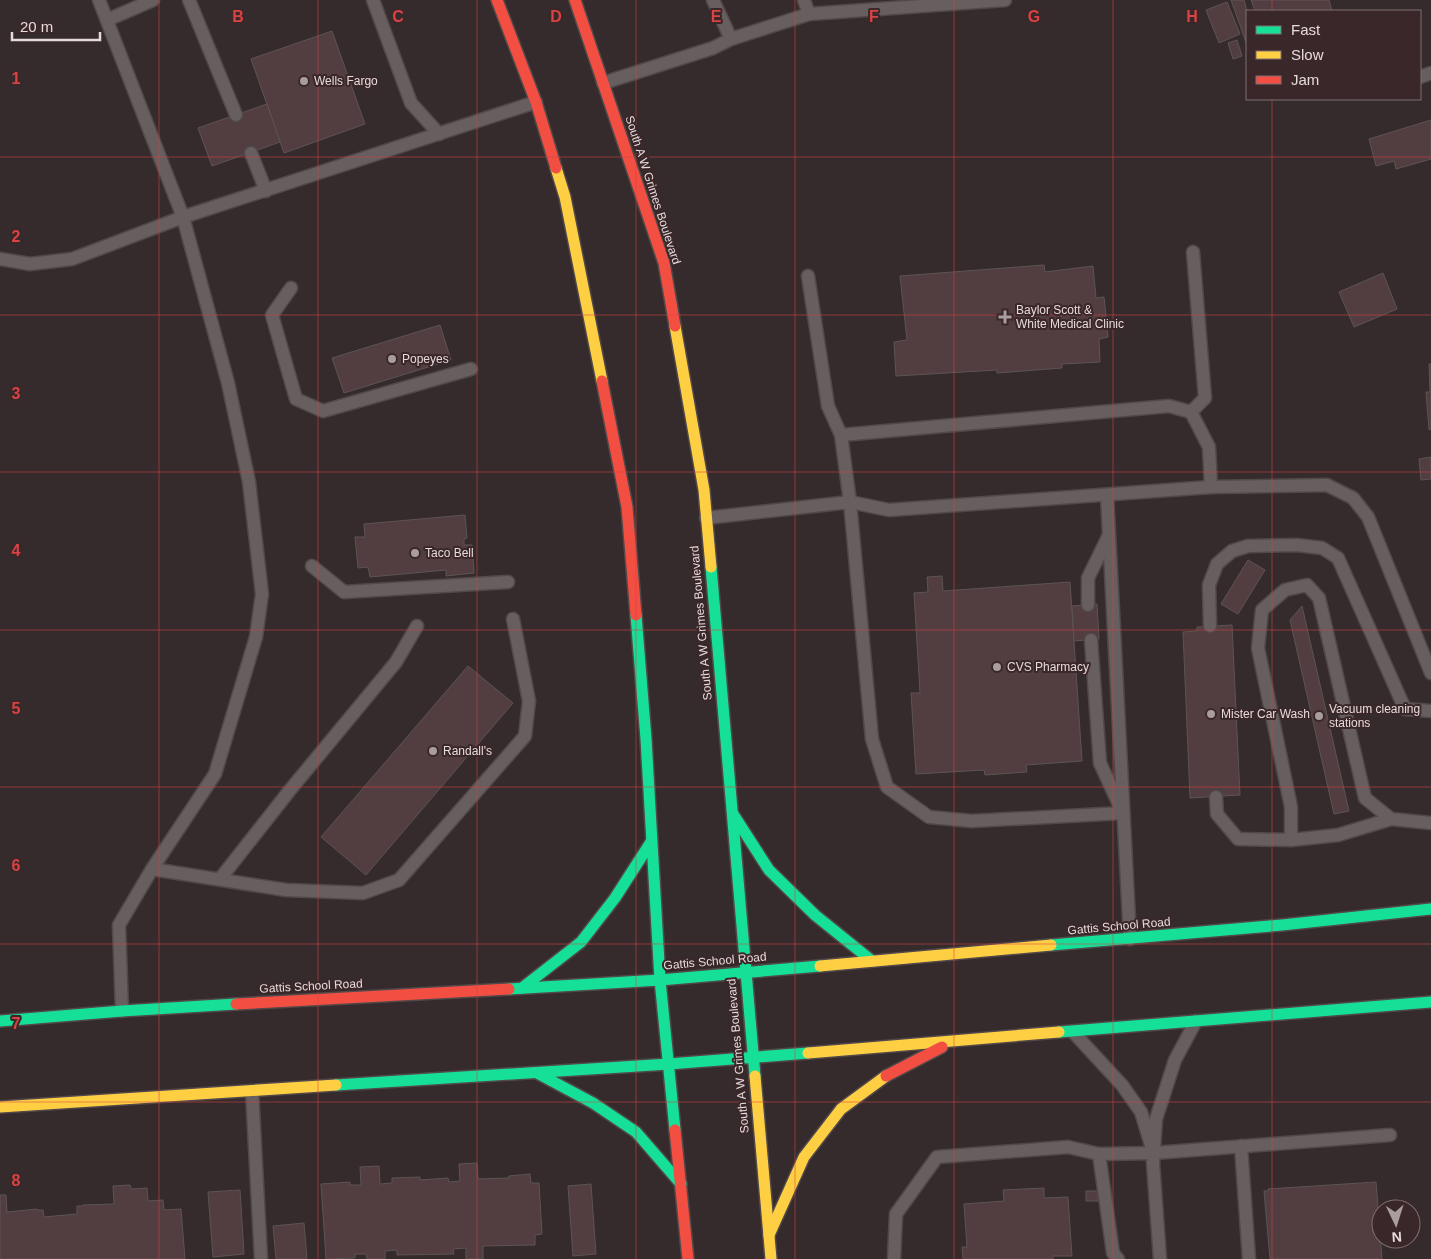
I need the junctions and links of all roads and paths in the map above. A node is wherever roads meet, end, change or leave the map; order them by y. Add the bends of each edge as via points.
1 (99, 0) edge
2 (153, 0) edge
3 (189, 0) edge
4 (373, 0) edge
5 (497, 0) edge
6 (575, 0) edge
7 (713, 0) edge
8 (804, 0) edge
9 (1005, 0) edge
10 (809, 14) junction
11 (107, 20) junction
12 (731, 39) junction
13 (603, 83) junction
14 (536, 102) junction
15 (236, 115) dead end
16 (438, 134) junction
17 (250, 152) dead end
18 (266, 191) junction
19 (183, 217) junction
20 (1193, 252) dead end
21 (0, 259) edge
22 (808, 276) dead end
23 (291, 288) dead end
24 (471, 369) dead end
25 (1191, 412) junction
26 (841, 436) junction
27 (1211, 487) junction
28 (1107, 495) junction
29 (850, 502) junction
30 (706, 518) junction
31 (1109, 536) junction
32 (312, 566) dead end
33 (508, 582) dead end
34 (1088, 605) dead end
35 (513, 619) dead end
36 (417, 626) dead end
37 (1210, 626) dead end
38 (1091, 640) dead end
39 (1431, 673) edge
40 (1431, 711) edge
41 (1216, 797) dead end
42 (731, 811) junction
43 (1123, 813) junction
44 (1391, 819) junction
45 (1431, 823) edge
46 (1291, 840) junction
47 (651, 842) junction
48 (152, 869) junction
49 (220, 880) junction
50 (1431, 909) edge
51 (1130, 939) junction
52 (872, 960) junction
53 (745, 971) junction
54 (660, 980) junction
55 (522, 988) junction
56 (1431, 1002) edge
57 (122, 1011) junction
58 (0, 1021) edge
59 (1196, 1021) junction
60 (1072, 1031) junction
61 (956, 1040) junction
62 (752, 1056) junction
63 (669, 1064) junction
64 (537, 1073) junction
65 (252, 1092) junction
66 (0, 1107) edge
67 (1390, 1135) dead end
68 (1241, 1146) junction
69 (1154, 1153) junction
70 (1099, 1154) junction
71 (681, 1184) junction
72 (768, 1236) junction
73 (261, 1259) edge
74 (688, 1259) edge
75 (771, 1259) edge
76 (894, 1259) edge
77 (1118, 1259) edge
78 (1160, 1259) edge
79 (1249, 1259) edge

1 - 11 lane
2 - 11 lane
3 - 15 lane
4 - 16 lane via 411,103
5 - 14 main road
6 - 13 main road, South A W Grimes Boulevard
7 - 12 lane
8 - 10 lane
9 - 10 lane
10 - 12 lane
11 - 19 lane
12 - 13 lane via 713,48
13 - 30 main road, South A W Grimes Boulevard via 664,264 704,490
14 - 16 lane
14 - 47 main road via 565,198 627,507
16 - 18 lane
17 - 18 lane
18 - 19 lane
19 - 21 lane via 72,259 30,264
19 - 48 lane via 232,402 249,482 262,594 256,637 215,774
20 - 25 lane via 1205,398
22 - 26 lane via 828,406
23 - 24 lane via 272,315 296,399 323,410
25 - 26 lane via 1169,406
25 - 27 lane via 1209,447
26 - 29 lane
27 - 28 lane
27 - 39 lane via 1327,485 1352,498 1368,518
28 - 29 lane via 889,510
28 - 31 lane
29 - 30 lane
29 - 43 lane via 872,739 886,787 929,817 972,821
30 - 42 main road, South A W Grimes Boulevard
31 - 34 lane via 1088,578
31 - 43 lane
32 - 33 lane via 344,592
35 - 49 lane via 529,701 525,736 399,880 363,893 286,890
36 - 49 lane via 396,662
37 - 40 lane via 1209,585 1217,564 1232,551 1248,546 1322,548 1338,558 1405,709
38 - 43 lane via 1100,763
41 - 46 lane via 1217,814 1238,839
42 - 52 main road via 769,870 815,915
42 - 53 main road, South A W Grimes Boulevard
43 - 51 lane
44 - 45 lane
44 - 46 lane via 1338,835
44 - 46 lane via 1366,798 1319,598 1307,585 1285,590 1262,610 1258,648 1291,806
47 - 54 main road
47 - 55 main road via 615,898 581,942
48 - 49 lane
48 - 57 lane via 119,925
50 - 51 main road, Gattis School Road
51 - 52 main road, Gattis School Road
52 - 53 main road, Gattis School Road
53 - 54 main road, Gattis School Road
53 - 62 main road, South A W Grimes Boulevard
54 - 55 main road, Gattis School Road
54 - 63 main road
55 - 57 main road, Gattis School Road
56 - 59 main road
57 - 58 main road, Gattis School Road
59 - 60 main road
59 - 69 lane via 1175,1060 1156,1119
60 - 61 main road
60 - 69 lane via 1122,1085 1140,1112
61 - 62 main road
61 - 72 main road via 890,1073 841,1109 804,1157
62 - 63 main road
62 - 72 main road, South A W Grimes Boulevard
63 - 64 main road
63 - 71 main road
64 - 65 main road
64 - 71 main road via 593,1103 636,1132
65 - 66 main road
65 - 73 lane
67 - 68 lane
68 - 69 lane
68 - 79 lane
69 - 70 lane
69 - 78 lane
70 - 76 lane via 1068,1147 937,1157 896,1214
70 - 77 lane via 1113,1253
71 - 74 main road
72 - 75 main road, South A W Grimes Boulevard

